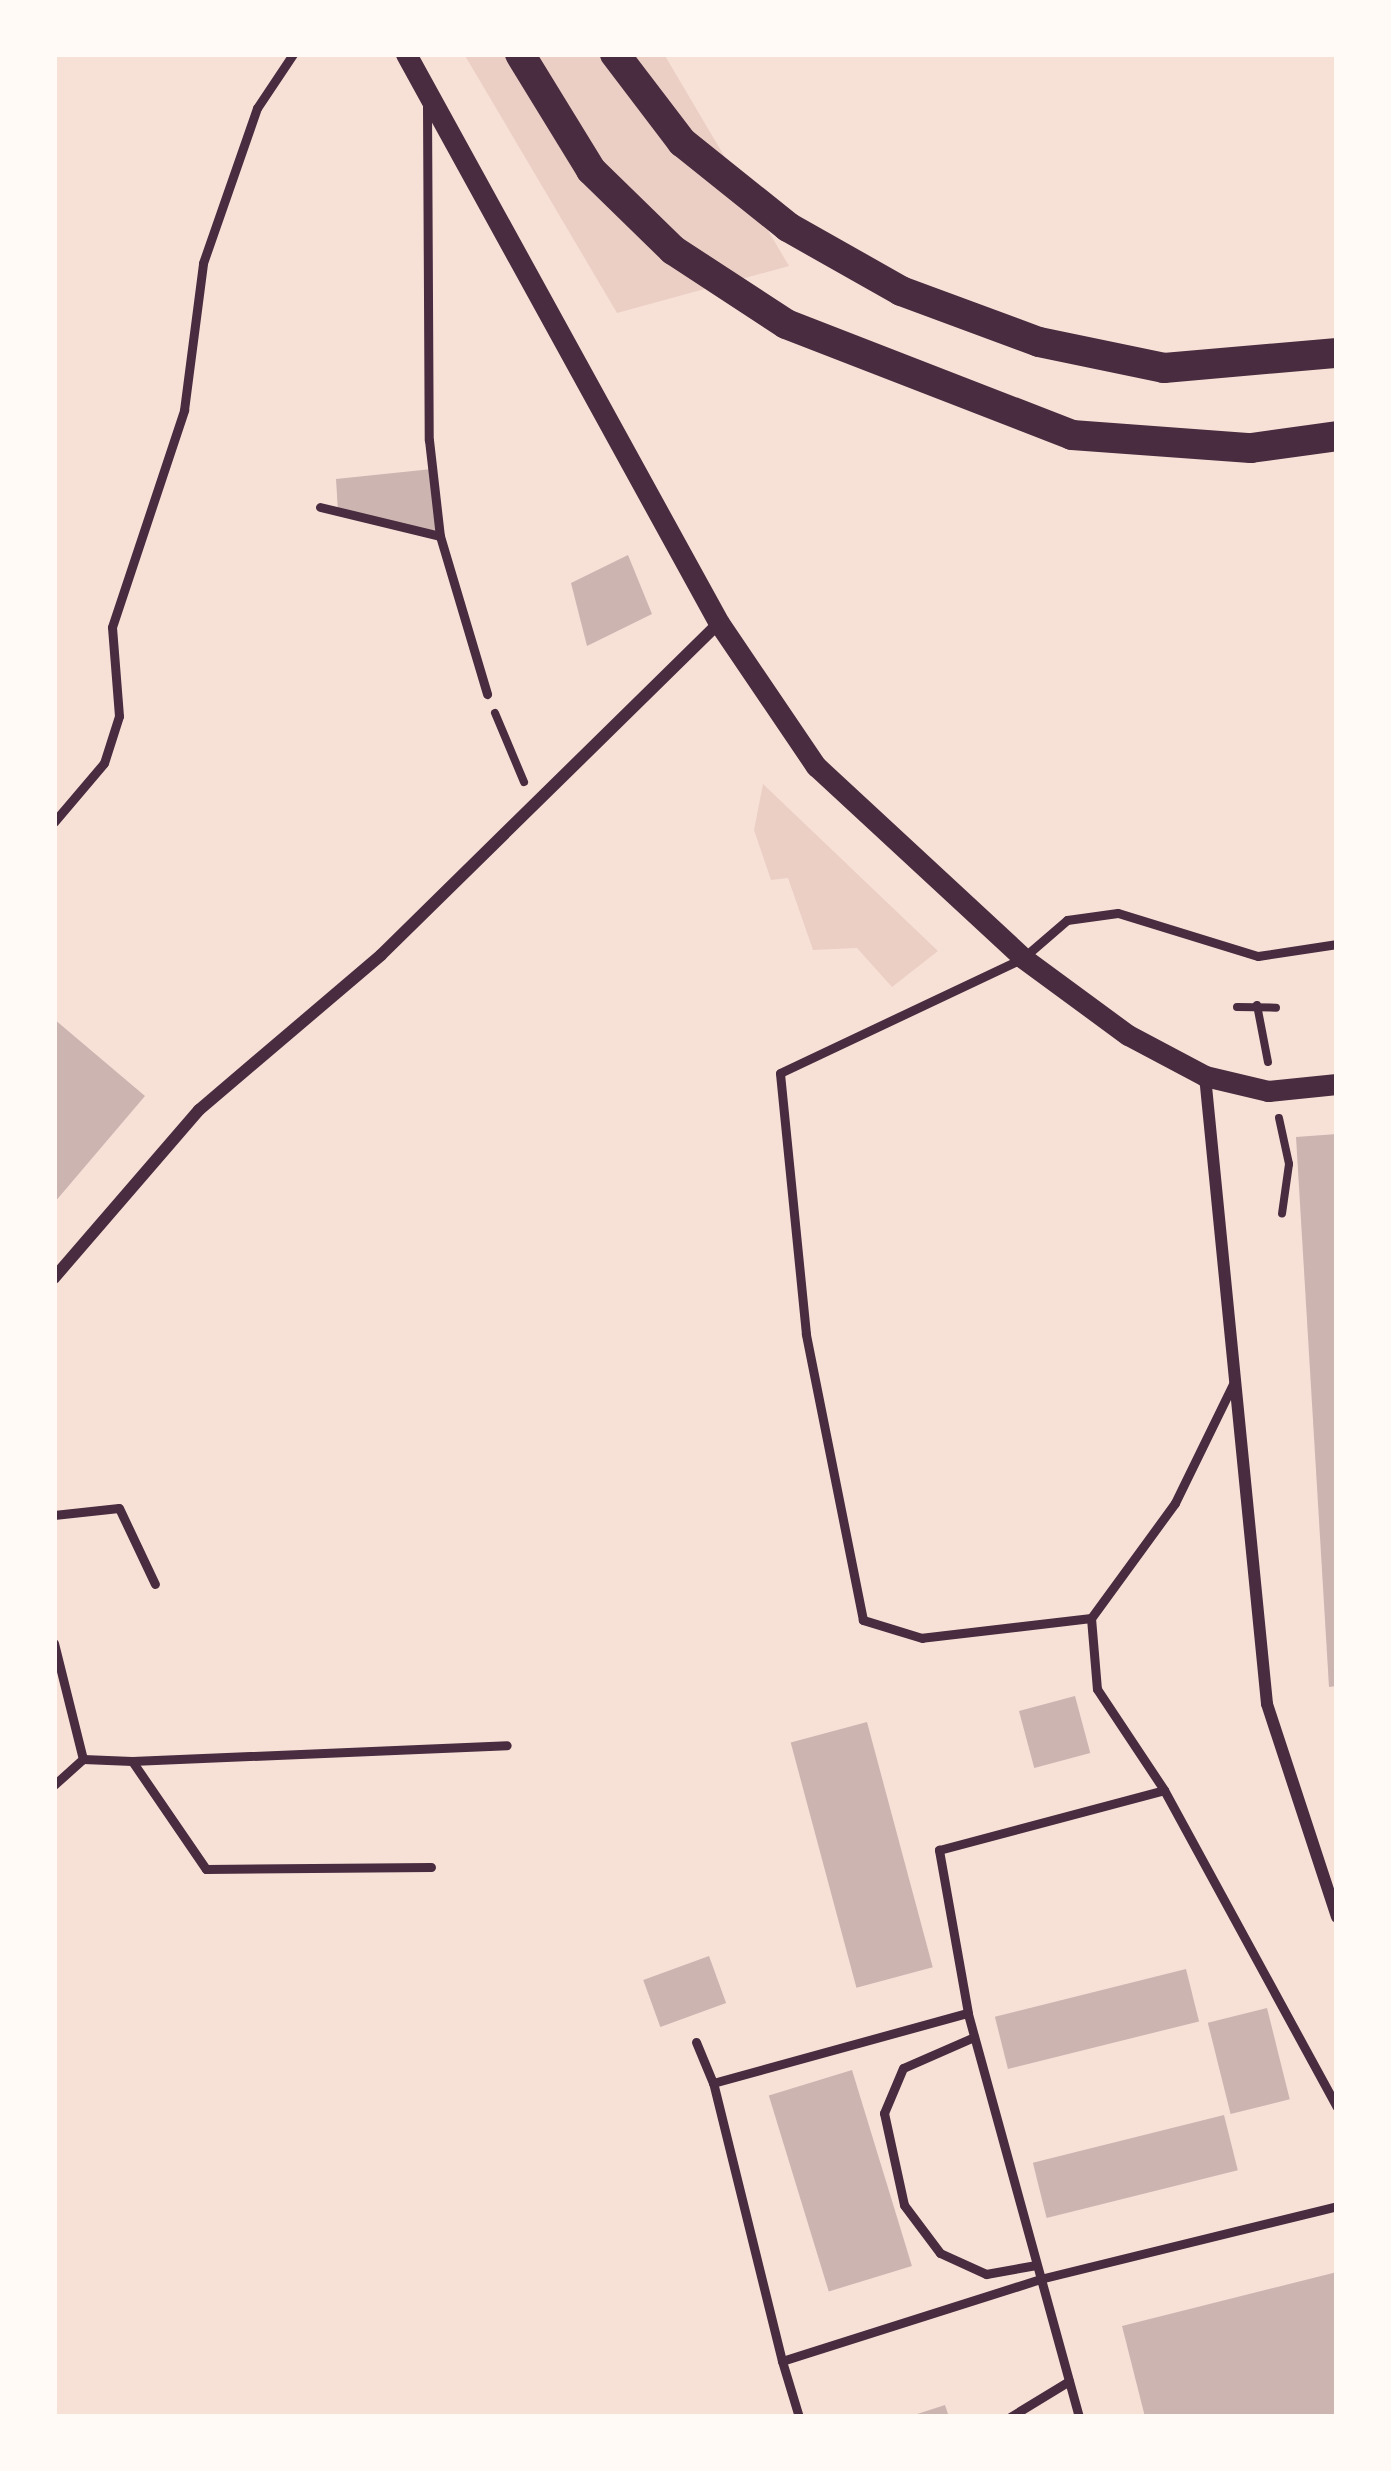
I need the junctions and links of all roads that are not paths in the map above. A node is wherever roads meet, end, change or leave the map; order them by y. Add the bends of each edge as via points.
1 (292, 54) edge
2 (406, 54) edge
3 (520, 54) edge
4 (615, 54) edge
5 (427, 98) junction
6 (1337, 353) edge
7 (1337, 436) edge
8 (320, 507) dead end
9 (440, 536) junction
10 (719, 623) junction
11 (488, 694) road end
12 (54, 822) edge
13 (1337, 944) edge
14 (1023, 958) junction
15 (1205, 1076) junction
16 (1337, 1084) edge
17 (54, 1278) edge
18 (1234, 1382) junction
19 (54, 1515) edge
20 (155, 1584) dead end
21 (1091, 1618) junction
22 (54, 1642) edge
23 (507, 1745) dead end
24 (82, 1759) junction
25 (132, 1761) junction
26 (54, 1785) edge
27 (1164, 1790) junction
28 (431, 1867) dead end
29 (1337, 1917) edge
30 (968, 2013) junction
31 (974, 2037) junction
32 (696, 2042) dead end
33 (713, 2084) junction
34 (1337, 2107) edge
35 (1337, 2206) edge
36 (1036, 2265) junction
37 (1040, 2279) junction
38 (782, 2362) junction
39 (1069, 2381) junction
40 (799, 2417) edge
41 (1010, 2417) edge
42 (1079, 2417) edge

1 - 12 lane via 257,108 203,263 184,410 112,627 119,716 104,763
2 - 5 street
3 - 7 main road via 591,170 673,250 786,324 1072,435 1251,448
4 - 6 main road via 682,142 788,227 901,291 1039,342 1164,368
5 - 9 lane via 429,440
5 - 10 street
8 - 9 lane
9 - 11 lane
10 - 14 street via 816,766
10 - 17 street via 382,955 199,1110
13 - 14 lane via 1258,956 1118,913 1067,920
14 - 15 street via 1129,1035
14 - 21 lane via 780,1073 806,1334 863,1620 922,1638
15 - 16 street via 1268,1091
15 - 18 street
18 - 21 lane via 1175,1504
18 - 29 street via 1267,1704
19 - 20 lane via 119,1508
21 - 27 lane via 1097,1689
22 - 24 lane
23 - 25 lane
24 - 25 lane
24 - 26 lane
25 - 28 lane via 206,1870
27 - 30 lane via 939,1850
27 - 34 lane
30 - 31 lane
30 - 33 lane
31 - 36 lane
31 - 36 lane via 903,2068 890,2098 884,2113 904,2205 940,2253 970,2267 986,2274
32 - 33 lane
33 - 38 lane
35 - 37 lane
36 - 37 lane
37 - 38 lane
37 - 39 lane
38 - 40 lane
39 - 41 lane
39 - 42 lane

